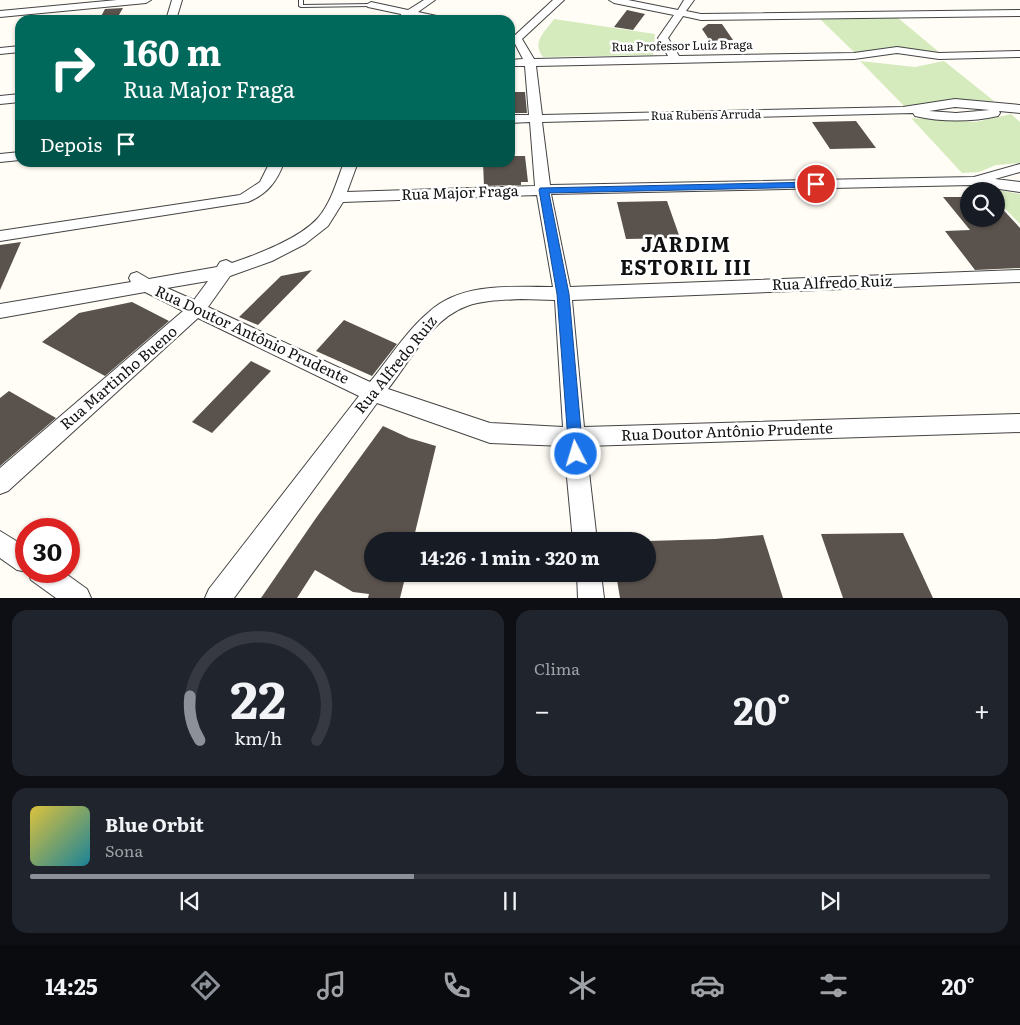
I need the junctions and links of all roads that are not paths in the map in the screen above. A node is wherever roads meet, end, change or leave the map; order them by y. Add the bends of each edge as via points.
1 (146, 0) edge
2 (177, 0) edge
3 (301, 0) edge
4 (430, 0) edge
5 (559, 0) edge
6 (614, 0) edge
7 (689, 0) edge
8 (372, 4) joint
9 (879, 5) dead end
10 (411, 12) junction
11 (680, 13) junction
12 (1020, 13) edge
13 (0, 14) edge
14 (172, 15) edge
15 (406, 15) edge
16 (423, 15) edge
17 (890, 15) junction
18 (515, 36) edge
19 (515, 39) edge
20 (15, 50) edge
21 (907, 51) junction
22 (0, 52) edge
23 (884, 52) junction
24 (1020, 54) edge
25 (854, 56) junction
26 (939, 56) junction
27 (676, 61) junction
28 (897, 61) junction
29 (914, 61) junction
30 (515, 63) edge
31 (530, 63) junction
32 (15, 98) edge
33 (0, 100) edge
34 (963, 104) junction
35 (936, 105) junction
36 (1016, 109) edge
37 (903, 111) junction
38 (977, 116) junction
39 (949, 118) junction
40 (535, 119) junction
41 (515, 120) edge
42 (15, 156) edge
43 (0, 158) edge
44 (275, 167) edge
45 (349, 167) edge
46 (1018, 172) edge
47 (972, 181) junction
48 (1020, 187) edge
49 (543, 190) junction
50 (338, 197) junction
51 (0, 236) edge
52 (226, 268) junction
53 (1020, 276) edge
54 (141, 282) junction
55 (72, 294) junction
56 (563, 294) junction
57 (0, 301) edge
58 (197, 309) junction
59 (0, 311) edge
60 (373, 393) junction
61 (1020, 423) edge
62 (574, 437) junction
63 (0, 483) edge
64 (584, 532) edge
65 (0, 543) edge
66 (15, 554) edge
67 (590, 582) edge
68 (57, 583) edge
69 (78, 598) edge
70 (218, 598) edge
71 (591, 598) edge

1 - 13 street
2 - 14 street
3 - 8 lane via 301,6
4 - 10 street
5 - 18 street
6 - 11 street
7 - 11 street
8 - 10 street
9 - 17 street
10 - 15 street
10 - 16 street
11 - 17 street via 735,18
11 - 27 street via 663,38
12 - 17 street
19 - 31 street
20 - 22 street
21 - 23 street, Rua Professor Luiz Braga
21 - 26 street, Rua Professor Luiz Braga
21 - 29 street via 914,56
23 - 25 street, Rua Professor Luiz Braga
23 - 28 street
24 - 26 street, Rua Professor Luiz Braga
25 - 27 street, Rua Professor Luiz Braga
25 - 28 street, Rua Professor Luiz Braga
26 - 29 street, Rua Professor Luiz Braga
27 - 31 street, Rua Professor Luiz Braga
28 - 29 street, Rua Professor Luiz Braga
30 - 31 street, Rua Professor Luiz Braga
31 - 40 street
32 - 33 street
34 - 35 street, Rua Rubens Arruda
34 - 36 street, Rua Rubens Arruda
34 - 38 street
35 - 37 street, Rua Rubens Arruda
35 - 39 street
36 - 38 street, Rua Rubens Arruda
37 - 39 street, Rua Rubens Arruda
37 - 40 street, Rua Rubens Arruda
38 - 39 street, Rua Rubens Arruda
40 - 41 street, Rua Rubens Arruda
40 - 49 street
42 - 43 street
44 - 51 street via 264,188 243,199
45 - 50 street
46 - 47 street, Rua Major Fraga
47 - 48 street, Rua Major Fraga
47 - 49 street, Rua Major Fraga
49 - 50 street, Rua Major Fraga
49 - 56 street
50 - 52 street via 323,222 299,240 266,257
52 - 54 street
52 - 58 street, Rua Martinho Bueno
53 - 56 street, Rua Alfredo Ruiz
54 - 55 street
54 - 58 street, Rua Doutor Antônio Prudente
55 - 57 street
55 - 59 street
56 - 60 street, Rua Alfredo Ruiz via 500,293 472,297 451,305 436,315
56 - 62 street
58 - 60 street, Rua Doutor Antônio Prudente
58 - 63 street, Rua Martinho Bueno
60 - 62 street, Rua Doutor Antônio Prudente via 490,432
60 - 70 street, Rua Alfredo Ruiz
61 - 62 street, Rua Doutor Antônio Prudente
62 - 64 street
65 - 66 street
67 - 71 street
68 - 69 street

